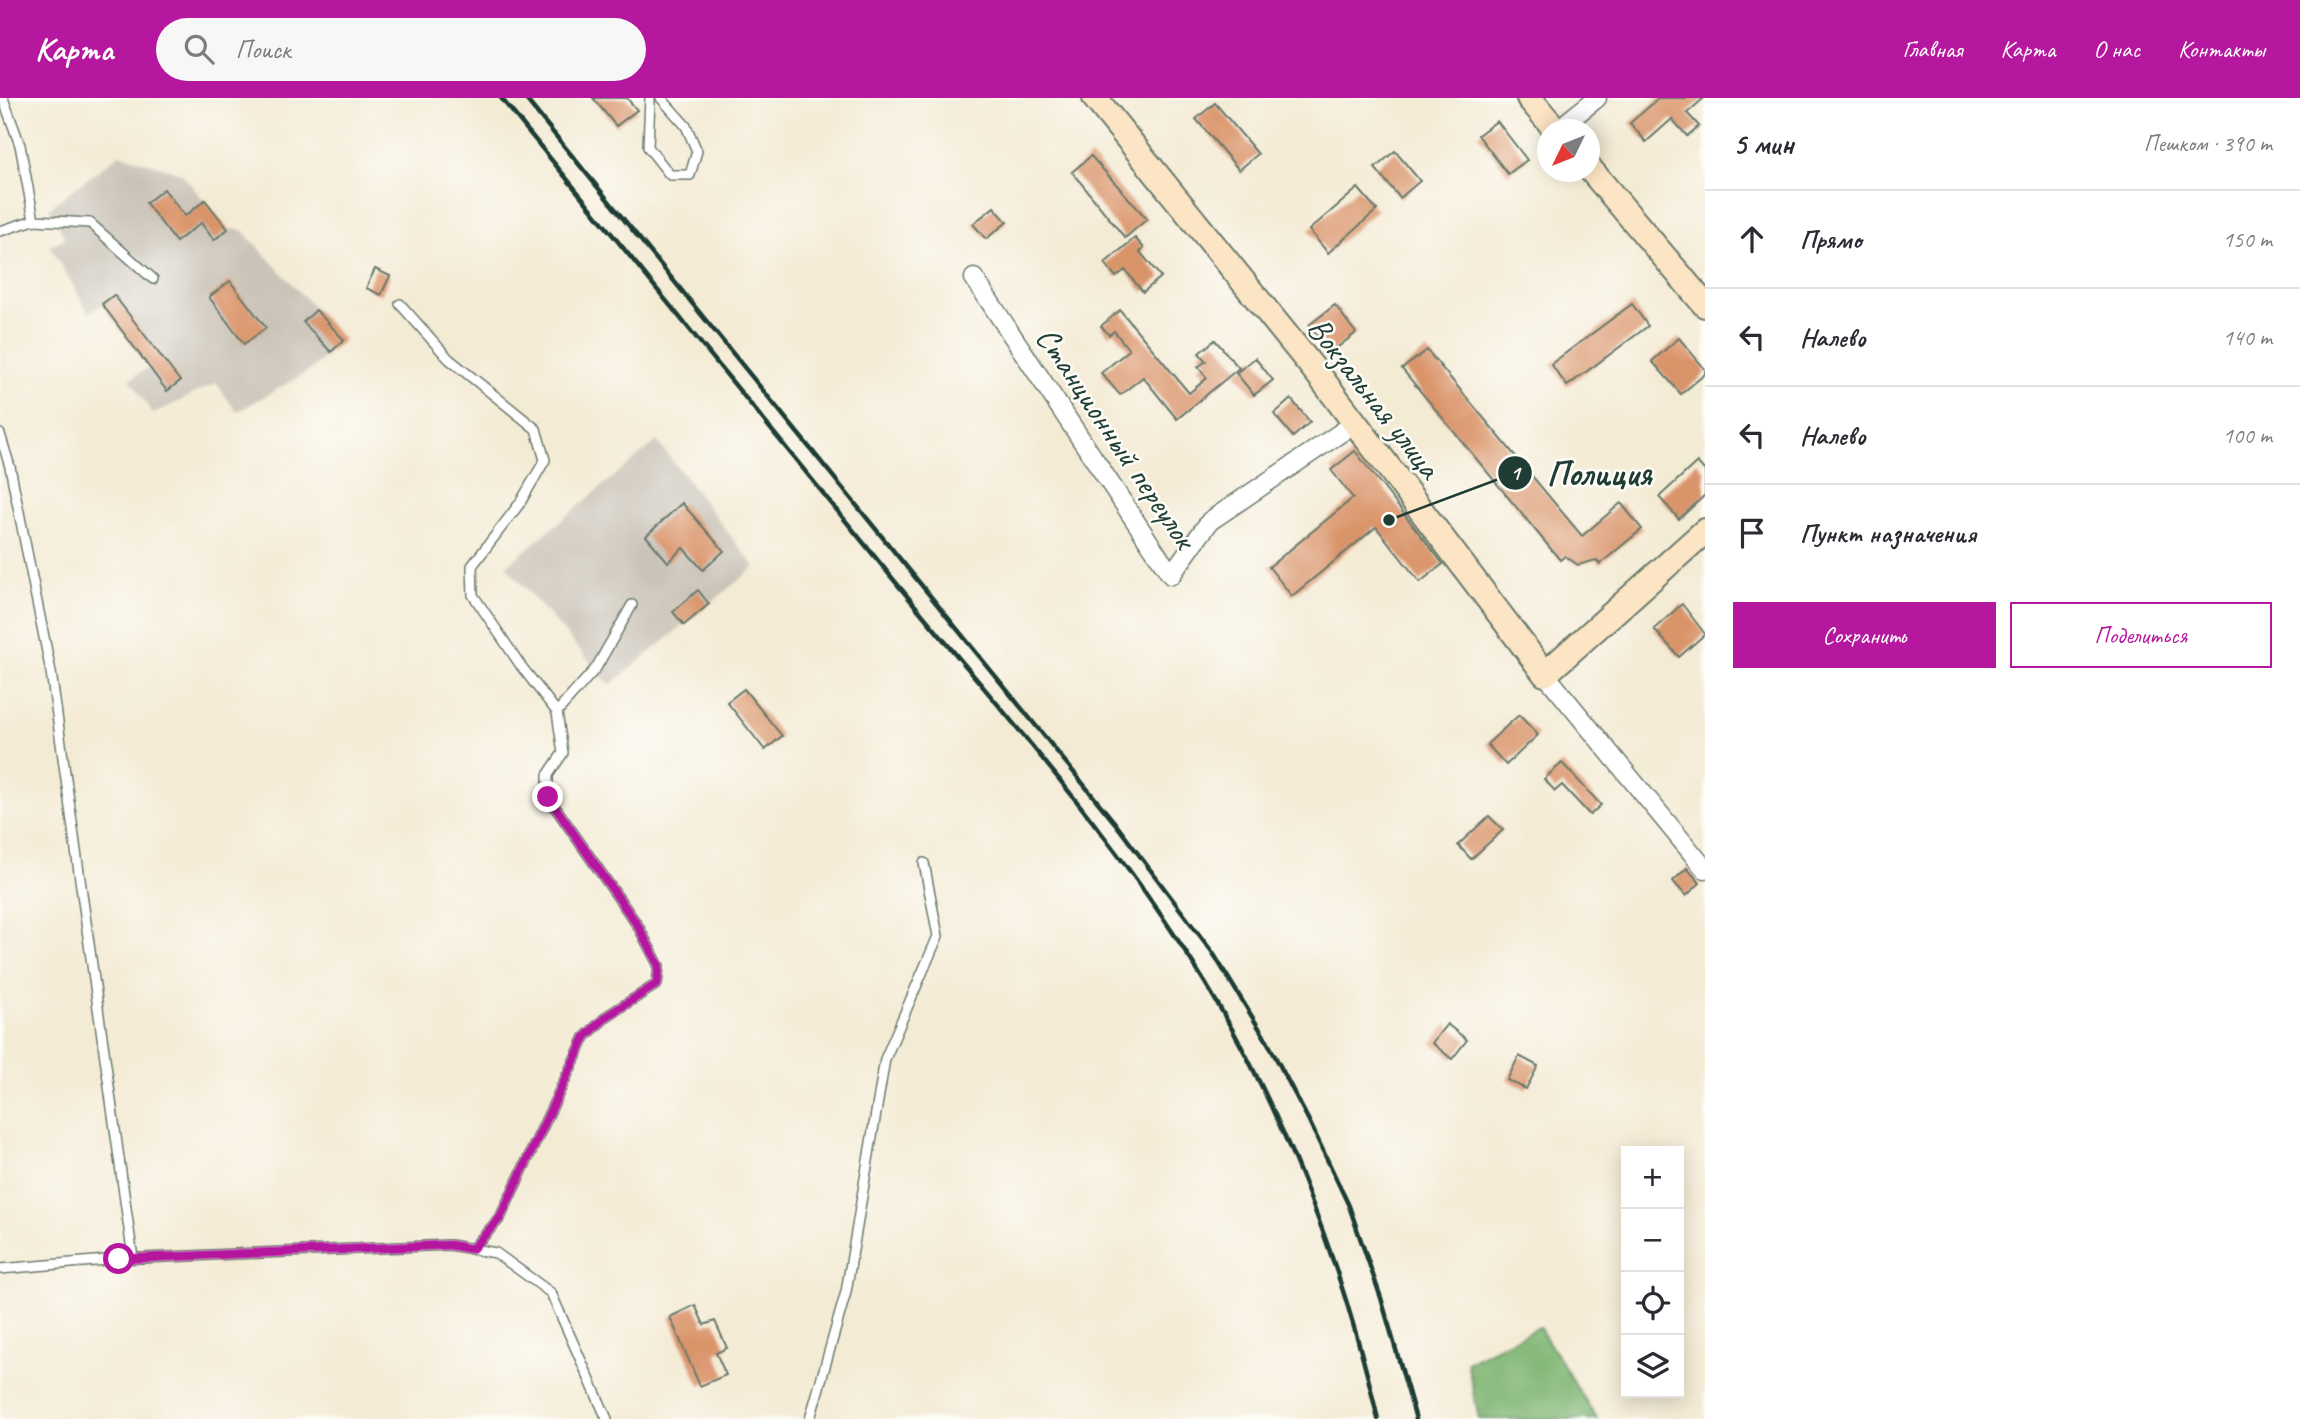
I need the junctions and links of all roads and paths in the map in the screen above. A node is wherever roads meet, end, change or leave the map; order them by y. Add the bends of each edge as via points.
1 (2, 98) edge
2 (650, 98) edge
3 (662, 98) edge
4 (1095, 98) edge
5 (1529, 98) edge
6 (1597, 98) edge
7 (1547, 119) edge
8 (1571, 119) edge
9 (1600, 181) edge
10 (34, 220) junction
11 (0, 231) edge
12 (974, 278) dead end
13 (153, 279) dead end
14 (400, 304) dead end
15 (1705, 305) edge
16 (1355, 423) junction
17 (0, 433) edge
18 (1705, 531) edge
19 (632, 605) dead end
20 (1545, 674) junction
21 (557, 712) junction
22 (924, 863) dead end
23 (1705, 870) edge
24 (472, 1249) junction
25 (133, 1258) junction
26 (0, 1269) edge
27 (607, 1419) edge
28 (810, 1419) edge

1 - 10 lane via 20,145
2 - 3 lane via 648,147 670,176 690,175 697,152 686,126
4 - 16 street, Вокзальная улица
5 - 7 street
6 - 8 street
9 - 15 street
10 - 11 lane
10 - 13 lane via 90,223
12 - 16 street, Станционный переулок via 1171,575 1210,521
14 - 21 lane via 449,359 536,429 545,460 520,503 472,566 473,595
16 - 20 street, Вокзальная улица
17 - 25 lane via 51,672
18 - 20 street
19 - 21 lane via 596,668
20 - 23 street, Вокзальная улица
21 - 24 lane via 563,753 548,775 548,797 638,926 659,966 657,984 607,1016 585,1037 500,1218
22 - 28 lane via 937,936 886,1059 846,1292
24 - 25 lane via 450,1245
24 - 27 lane via 496,1253 551,1293
25 - 26 lane

